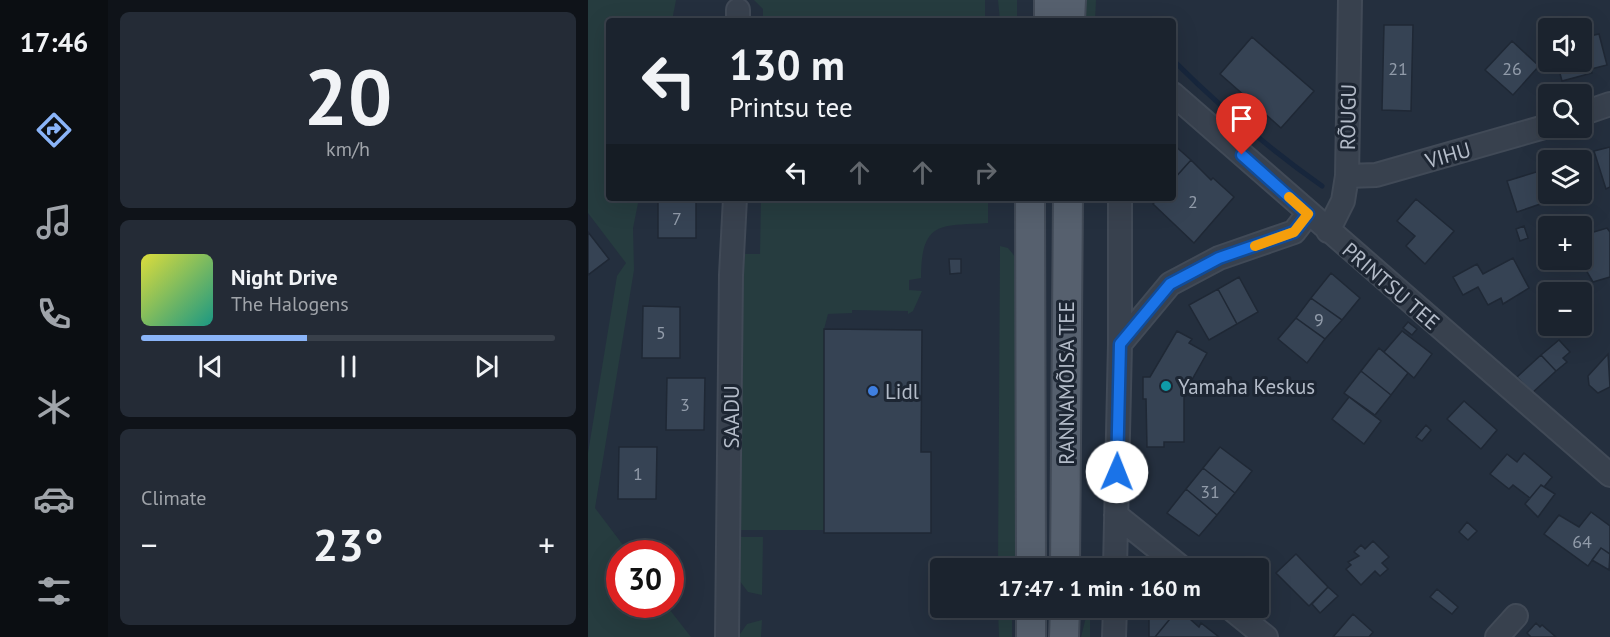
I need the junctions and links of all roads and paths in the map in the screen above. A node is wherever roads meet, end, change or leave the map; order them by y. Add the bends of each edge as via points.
1 (1030, 0) edge
2 (1049, 0) edge
3 (1071, 0) edge
4 (1350, 0) edge
5 (1030, 18) edge
6 (1048, 18) edge
7 (1070, 18) edge
8 (1176, 97) edge
9 (1610, 104) edge
10 (1592, 110) edge
11 (1538, 129) edge
12 (1347, 176) junction
13 (735, 201) edge
14 (1030, 201) edge
15 (1068, 201) edge
16 (1120, 201) edge
17 (1308, 214) junction
18 (1328, 231) junction
19 (1120, 344) junction
20 (1610, 475) edge
21 (1116, 514) junction
22 (1031, 558) edge
23 (1065, 558) edge
24 (1115, 558) edge
25 (1170, 558) edge
26 (1516, 616) dead end
27 (1031, 618) edge
28 (1065, 618) edge
29 (1115, 618) edge
30 (1242, 618) edge
31 (728, 637) edge
32 (1031, 637) edge
33 (1064, 637) edge
34 (1114, 637) edge
35 (1266, 637) edge
36 (1497, 637) edge

1 - 5 main road
2 - 6 main road
3 - 7 main road
4 - 12 street, RÕUGU
8 - 17 street, PRINTSU TEE
9 - 10 street
11 - 12 street, VIHU via 1376,175
12 - 18 street, RÕUGU via 1343,201
13 - 31 street, SAADU
14 - 22 main road, RANNAMÕISA TEE
15 - 23 main road, RANNAMÕISA TEE
16 - 19 street
17 - 18 street, PRINTSU TEE
17 - 19 street via 1294,232 1219,258 1170,284
18 - 20 street, PRINTSU TEE
19 - 21 street
21 - 24 street
21 - 25 street
26 - 36 street
27 - 32 main road
28 - 33 main road
29 - 34 street
30 - 35 street

